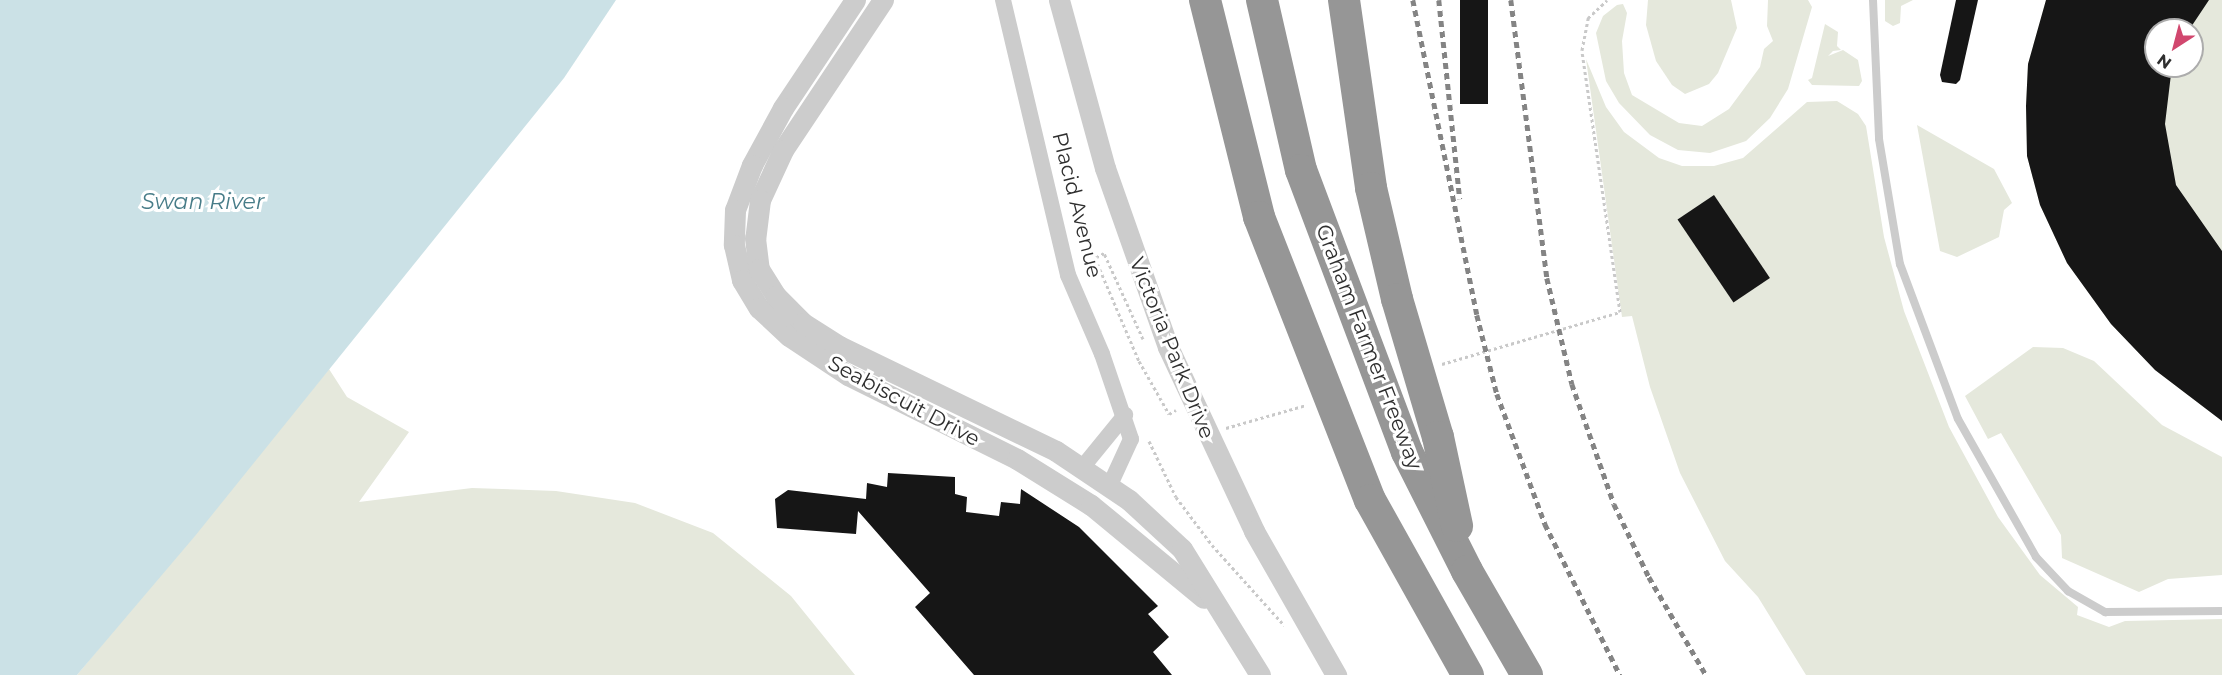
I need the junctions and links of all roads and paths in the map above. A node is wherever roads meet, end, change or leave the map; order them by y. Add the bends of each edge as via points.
1 (855, 0) edge
2 (883, 0) edge
3 (1003, 0) edge
4 (1059, 0) edge
5 (1206, 0) edge
6 (1262, 0) edge
7 (1344, 0) edge
8 (1607, 0) edge
9 (1873, 0) edge
10 (1582, 50) dead end
11 (1139, 361) dead end
12 (1180, 408) dead end
13 (1125, 415) junction
14 (1146, 433) dead end
15 (1081, 469) junction
16 (1109, 487) junction
17 (1467, 571) junction
18 (1216, 608) junction
19 (2222, 611) edge
20 (1287, 628) dead end
21 (1260, 675) edge
22 (1336, 675) edge
23 (1468, 675) edge
24 (1527, 675) edge

1 - 18 street, Seabiscuit Drive via 783,108 752,165 735,210 735,245 742,280 759,308 789,336 848,375 1017,459 1091,505
2 - 15 street, Seabiscuit Drive via 783,150 769,180 760,201 755,238 759,269 776,296 804,323 839,346 1056,451
3 - 13 street, Placid Avenue via 1068,275
4 - 22 street, Victoria Park Drive via 1105,168 1168,347 1254,531
5 - 23 highway via 1263,228 1370,500
6 - 17 highway, Graham Farmer Freeway via 1301,170 1407,452
7 - 17 highway via 1371,188 1397,299 1438,437
8 - 10 path via 1588,18
9 - 19 lane via 1879,139 1900,264 1958,419 2036,557 2068,591 2105,612
11 - 12 path via 1169,414
13 - 15 street
13 - 16 street, Placid Avenue via 1131,439
14 - 20 path via 1176,497 1212,545
15 - 16 street, Seabiscuit Drive
16 - 18 street, Seabiscuit Drive via 1182,549
17 - 24 highway, Graham Farmer Freeway
18 - 21 street, Seabiscuit Drive

